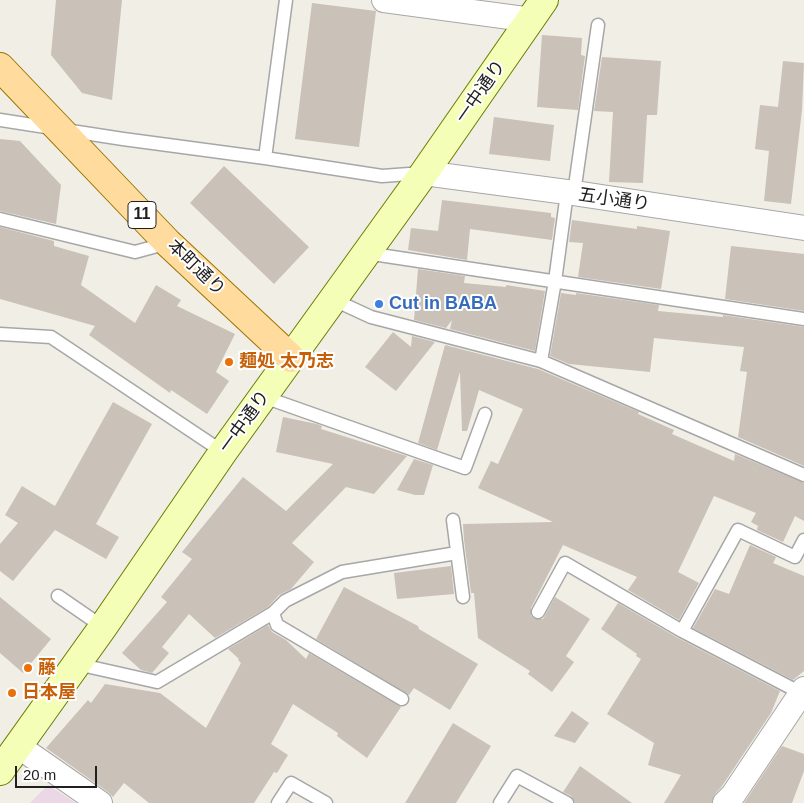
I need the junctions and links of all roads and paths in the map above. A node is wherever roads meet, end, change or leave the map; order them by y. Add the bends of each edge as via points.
1 (286, 0) edge
2 (384, 0) edge
3 (538, 10) edge
4 (598, 25) dead end
5 (0, 67) edge
6 (0, 120) edge
7 (60, 129) junction
8 (265, 158) junction
9 (424, 173) junction
10 (571, 193) junction
11 (0, 219) edge
12 (804, 228) edge
13 (168, 243) junction
14 (366, 252) junction
15 (555, 281) junction
16 (332, 299) junction
17 (804, 319) edge
18 (0, 334) edge
19 (290, 358) junction
20 (541, 361) junction
21 (264, 397) junction
22 (485, 414) dead end
23 (223, 452) junction
24 (804, 475) edge
25 (453, 520) dead end
26 (804, 540) edge
27 (457, 554) junction
28 (58, 596) dead end
29 (463, 598) dead end
30 (538, 612) dead end
31 (273, 613) junction
32 (103, 627) junction
33 (682, 631) junction
34 (77, 664) junction
35 (802, 691) edge
36 (402, 699) dead end
37 (18, 746) junction
38 (0, 771) edge
39 (736, 800) edge
40 (100, 803) edge
41 (278, 803) edge
42 (326, 803) edge
43 (500, 803) edge
44 (567, 803) edge

1 - 8 lane
2 - 3 street
3 - 9 street, 一中通り
4 - 10 lane
5 - 7 main road, 本町通り / 11
6 - 7 lane
7 - 8 lane
7 - 13 main road, 本町通り / 11
8 - 9 lane via 382,176
9 - 10 street, 五小通り
9 - 14 street, 一中通り
10 - 12 street, 五小通り
10 - 15 lane
11 - 13 lane via 135,252
13 - 19 main road, 本町通り / 11
14 - 15 lane
14 - 16 street, 一中通り
15 - 17 lane
15 - 20 lane
16 - 19 street, 一中通り
16 - 20 lane via 372,317
18 - 23 lane via 51,337
19 - 21 street, 一中通り
20 - 24 lane
21 - 22 lane via 465,468
21 - 23 street, 一中通り
23 - 32 street, 一中通り
25 - 27 lane
26 - 33 lane via 795,557 738,530
27 - 29 lane
27 - 31 lane via 342,572 285,602
28 - 32 lane
30 - 33 lane via 565,563
31 - 34 lane via 157,682
31 - 36 lane via 277,625
32 - 34 street, 一中通り
33 - 35 lane
34 - 37 street, 一中通り
35 - 39 street
37 - 38 street, 一中通り
37 - 40 street
41 - 42 lane via 291,783
43 - 44 lane via 518,776

